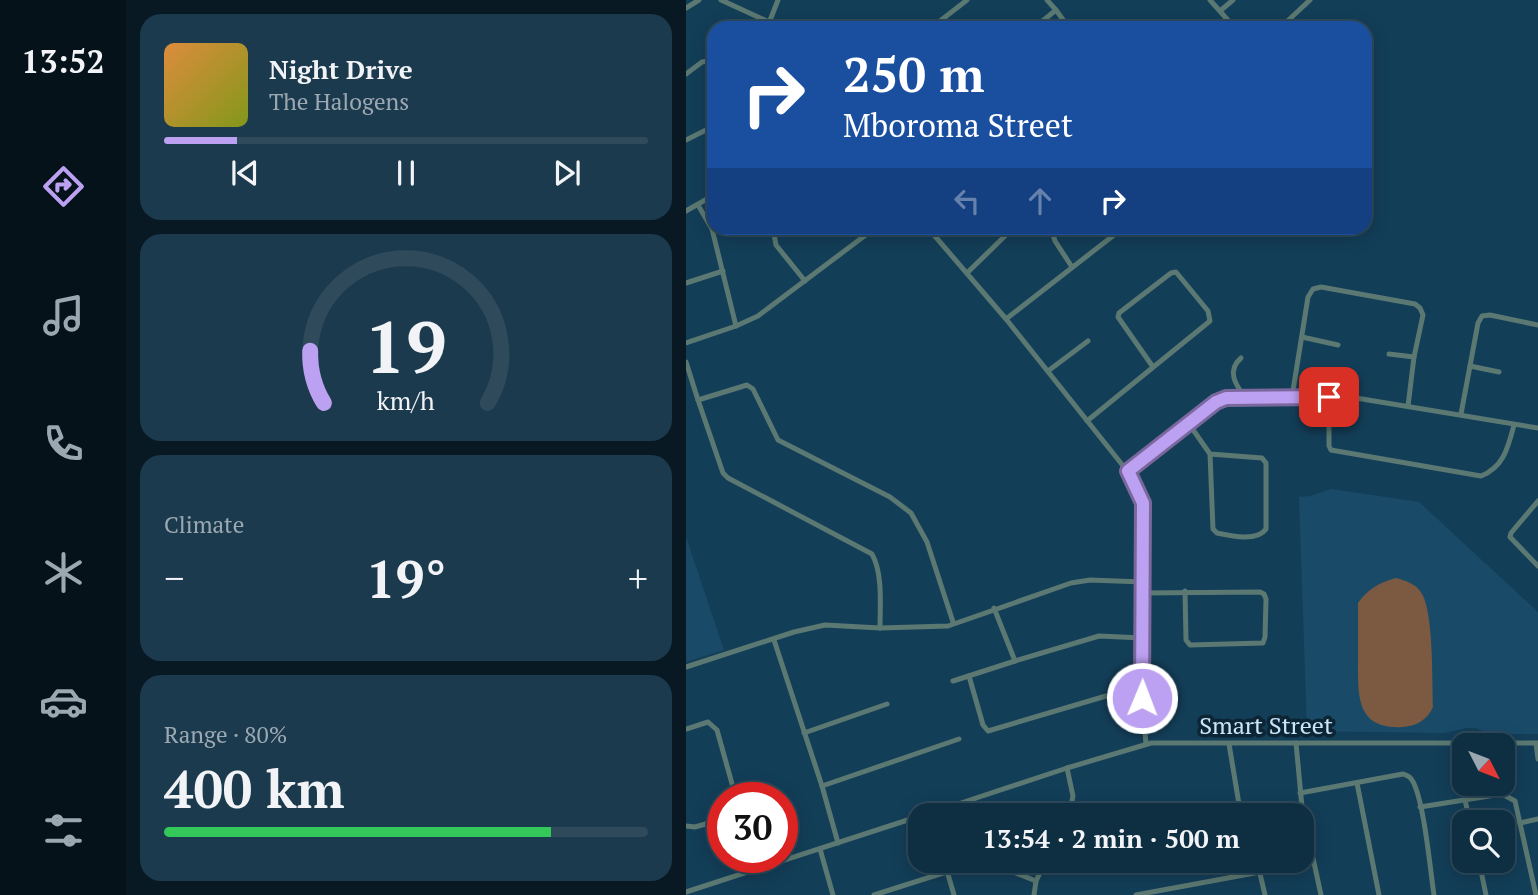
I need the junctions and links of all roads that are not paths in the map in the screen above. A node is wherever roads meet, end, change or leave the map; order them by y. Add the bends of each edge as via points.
1 (699, 0) edge
2 (721, 0) edge
3 (778, 0) edge
4 (967, 0) edge
5 (1048, 0) edge
6 (1210, 0) edge
7 (1233, 0) edge
8 (1310, 0) edge
9 (686, 8) edge
10 (1056, 10) junction
11 (1220, 12) junction
12 (760, 21) edge
13 (770, 21) edge
14 (940, 21) edge
15 (1043, 21) edge
16 (1064, 21) edge
17 (1228, 21) edge
18 (1288, 21) edge
19 (707, 61) edge
20 (686, 74) edge
21 (707, 130) edge
22 (686, 140) edge
23 (707, 199) edge
24 (698, 205) junction
25 (686, 211) edge
26 (707, 220) edge
27 (714, 235) edge
28 (774, 235) edge
29 (866, 235) edge
30 (934, 235) edge
31 (1006, 235) edge
32 (1053, 235) edge
33 (1114, 235) edge
34 (1072, 267) junction
35 (723, 271) junction
36 (967, 273) junction
37 (805, 281) junction
38 (686, 283) edge
39 (1006, 320) junction
40 (1538, 324) edge
41 (736, 326) junction
42 (1302, 337) junction
43 (1088, 341) dead end
44 (686, 342) edge
45 (1338, 345) dead end
46 (1389, 354) dead end
47 (1414, 357) junction
48 (1241, 359) dead end
49 (686, 362) edge
50 (1470, 366) junction
51 (1153, 367) junction
52 (1048, 371) junction
53 (1499, 372) dead end
54 (1292, 397) junction
55 (1329, 397) junction
56 (1245, 398) junction
57 (698, 400) junction
58 (1408, 406) junction
59 (1461, 414) junction
60 (1087, 421) junction
61 (1189, 424) junction
62 (1514, 425) junction
63 (1538, 428) edge
64 (1210, 454) junction
65 (1128, 471) junction
66 (1538, 501) edge
67 (1538, 566) edge
68 (1143, 582) junction
69 (1185, 591) junction
70 (1143, 593) junction
71 (994, 608) junction
72 (953, 622) junction
73 (880, 628) junction
74 (1143, 638) junction
75 (774, 640) junction
76 (1015, 661) junction
77 (686, 667) edge
78 (969, 676) junction
79 (953, 681) dead end
80 (1142, 698) junction
81 (887, 704) dead end
82 (686, 729) edge
83 (804, 733) junction
84 (959, 739) dead end
85 (1296, 743) junction
86 (1537, 743) edge
87 (1146, 744) junction
88 (1229, 744) junction
89 (1538, 759) edge
90 (1067, 768) junction
91 (732, 782) edge
92 (1357, 783) junction
93 (822, 786) junction
94 (1300, 793) junction
95 (1465, 800) junction
96 (961, 803) edge
97 (1072, 803) edge
98 (1239, 803) edge
99 (1301, 803) edge
100 (1420, 807) junction
101 (1467, 810) edge
102 (1538, 819) edge
103 (908, 820) edge
104 (1520, 823) junction
105 (707, 824) edge
106 (686, 826) edge
107 (838, 843) junction
108 (820, 849) junction
109 (798, 856) edge
110 (1314, 863) edge
111 (745, 873) edge
112 (941, 873) edge
113 (948, 873) edge
114 (1015, 873) edge
115 (1039, 873) edge
116 (1255, 873) edge
117 (1260, 873) edge
118 (1481, 873) edge
119 (1035, 881) junction
120 (686, 892) edge
121 (1536, 892) edge
122 (834, 895) edge
123 (874, 895) edge
124 (954, 895) edge
125 (1034, 895) edge
126 (1136, 895) edge
127 (1265, 895) edge
128 (1321, 895) edge
129 (1380, 895) edge
130 (1432, 895) edge
131 (1486, 895) edge

1 - 9 street
2 - 12 street
3 - 13 street
4 - 14 street
5 - 10 street
6 - 11 street
7 - 11 street
8 - 18 street
10 - 15 street
10 - 16 street
11 - 17 street
19 - 20 street
21 - 22 street
23 - 24 street
24 - 25 street
24 - 26 street
27 - 35 street
28 - 37 street via 776,245
29 - 37 street
30 - 36 street
31 - 36 street
32 - 34 street
33 - 34 street
34 - 39 street
35 - 38 street
35 - 41 street
36 - 39 street
37 - 41 street via 764,312
39 - 52 street
40 - 50 street via 1490,314 1482,317
41 - 44 street
42 - 45 street
42 - 47 street via 1308,297 1321,287 1415,304 1423,315
42 - 54 street
43 - 52 street
46 - 47 street
47 - 58 street
48 - 56 street via 1232,372
49 - 57 street
50 - 53 street
50 - 59 street
51 - 51 street via 1210,321 1208,311 1177,272 1119,313
51 - 60 street
52 - 60 street
54 - 55 street
54 - 56 street
55 - 58 street
55 - 62 street via 1332,450 1481,476 1504,458
56 - 61 street via 1216,402
57 - 72 street via 750,387 778,439 890,497 911,513 928,542
57 - 73 street via 728,478 872,554 879,583
58 - 59 street
59 - 62 street
60 - 65 street
61 - 64 street
61 - 65 street
62 - 63 street
64 - 64 street via 1213,528 1223,534 1263,534 1266,463 1258,456
65 - 68 street via 1143,503
66 - 67 street via 1510,537
68 - 70 street
68 - 71 street via 1090,580
69 - 69 street via 1264,594 1262,643 1190,645 1186,640
69 - 70 street
70 - 74 street
71 - 72 street
71 - 76 street
72 - 73 street via 941,627
73 - 75 street via 828,625
74 - 76 street via 1099,636
74 - 80 street
75 - 77 street
75 - 83 street
76 - 78 street
78 - 79 street
78 - 80 street via 988,731 1106,696
80 - 87 street
81 - 83 street
82 - 91 street via 712,724
83 - 93 street
84 - 93 street
85 - 86 street, Smart Street
85 - 88 street, Smart Street
85 - 94 street
86 - 89 street
87 - 88 street, Smart Street
87 - 90 street, Smart Street
88 - 98 street
90 - 96 street, Smart Street
90 - 97 street
92 - 94 street
92 - 100 street via 1403,774 1413,781
92 - 129 street
93 - 107 street
94 - 99 street
95 - 100 street
95 - 101 street
95 - 104 street via 1508,795 1515,801
100 - 130 street
102 - 104 street
103 - 107 street, Smart Street
104 - 121 street
105 - 106 street
107 - 108 street, Smart Street
108 - 109 street, Smart Street
108 - 122 street
110 - 128 street
111 - 120 street, Smart Street
112 - 123 street
113 - 124 street
114 - 119 street
115 - 119 street
116 - 126 street
117 - 127 street
118 - 131 street
119 - 125 street

